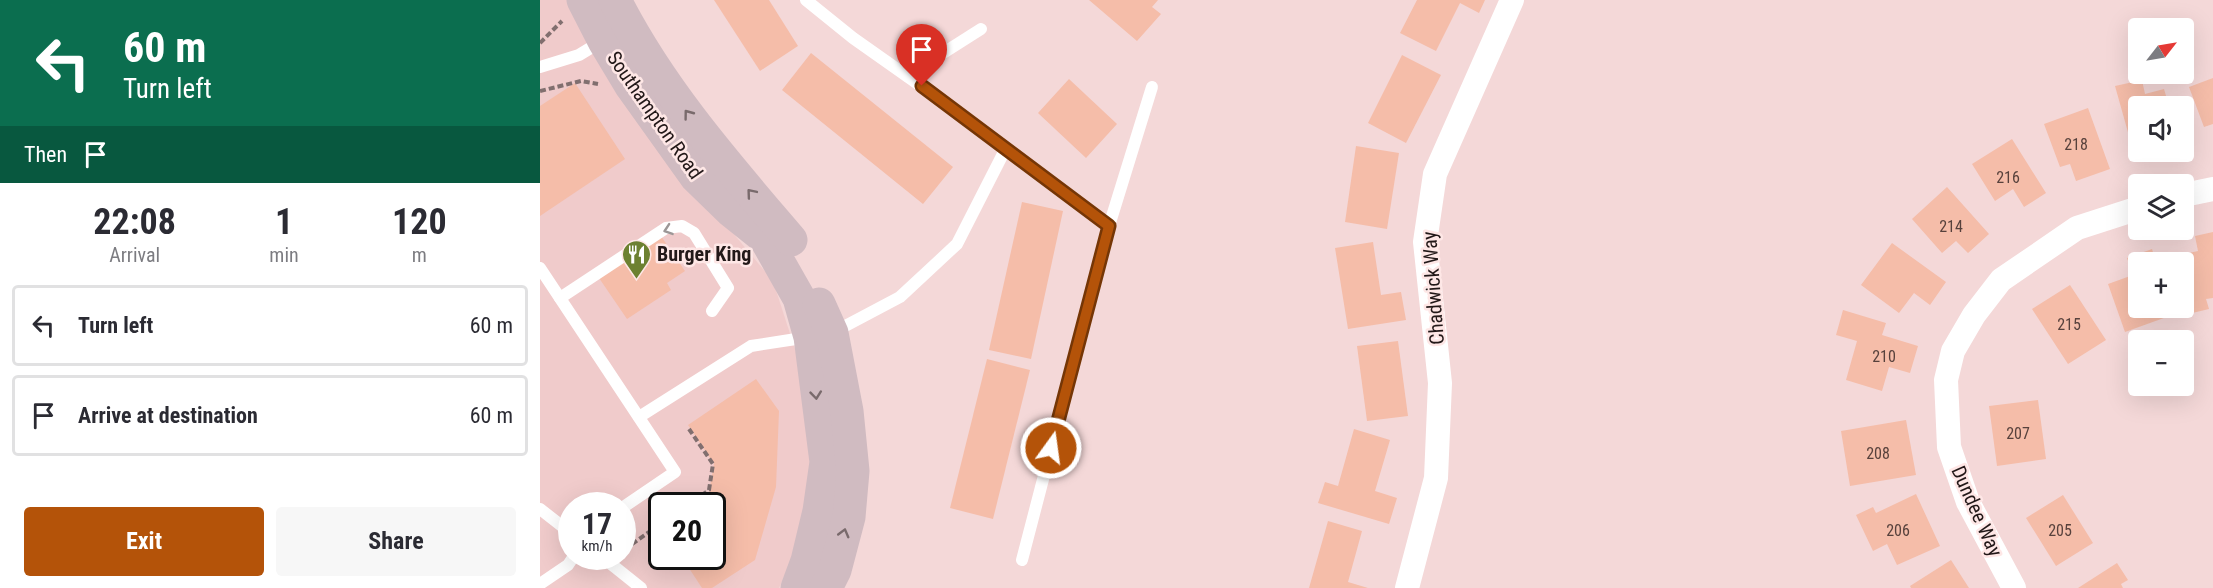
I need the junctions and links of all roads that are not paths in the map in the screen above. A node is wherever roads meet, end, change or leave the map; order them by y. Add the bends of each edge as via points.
1 (806, 0) edge
2 (1512, 0) edge
3 (575, 8) edge
4 (616, 27) edge
5 (981, 29) dead end
6 (540, 67) edge
7 (907, 76) junction
8 (1152, 87) dead end
9 (1006, 148) junction
10 (2213, 189) edge
11 (2194, 193) edge
12 (2128, 212) edge
13 (1109, 226) junction
14 (540, 268) edge
15 (560, 298) junction
16 (712, 311) dead end
17 (821, 335) junction
18 (639, 417) junction
19 (636, 498) edge
20 (540, 509) edge
21 (558, 523) edge
22 (1022, 560) dead end
23 (561, 570) edge
24 (618, 570) edge
25 (540, 584) edge
26 (641, 588) edge
27 (797, 588) edge
28 (826, 588) edge
29 (1407, 588) edge
30 (2014, 588) edge

1 - 7 lane
2 - 29 street, Chadwick Way via 1435,174 1425,242 1440,383 1436,478
3 - 4 street, Southampton Road
4 - 6 lane via 579,55
4 - 17 street, Southampton Road via 632,86 696,177 765,238
5 - 7 lane
7 - 9 lane
8 - 13 lane
9 - 13 lane
9 - 17 lane via 957,244 900,297
10 - 11 street
12 - 30 street, Dundee Way via 2077,228 2001,280 1953,351 1946,380 1949,447 1968,502
13 - 22 lane
14 - 15 lane
16 -> 15 lane via 728,288 694,233 682,226 666,228
15 - 18 lane
17 - 18 lane via 752,346
17 -> 27 street, Southampton Road via 826,462 819,511
28 -> 17 street, Southampton Road via 835,570 849,517 853,471 847,411
18 - 19 lane via 675,472
20 - 21 lane
23 - 25 lane
24 - 26 lane

